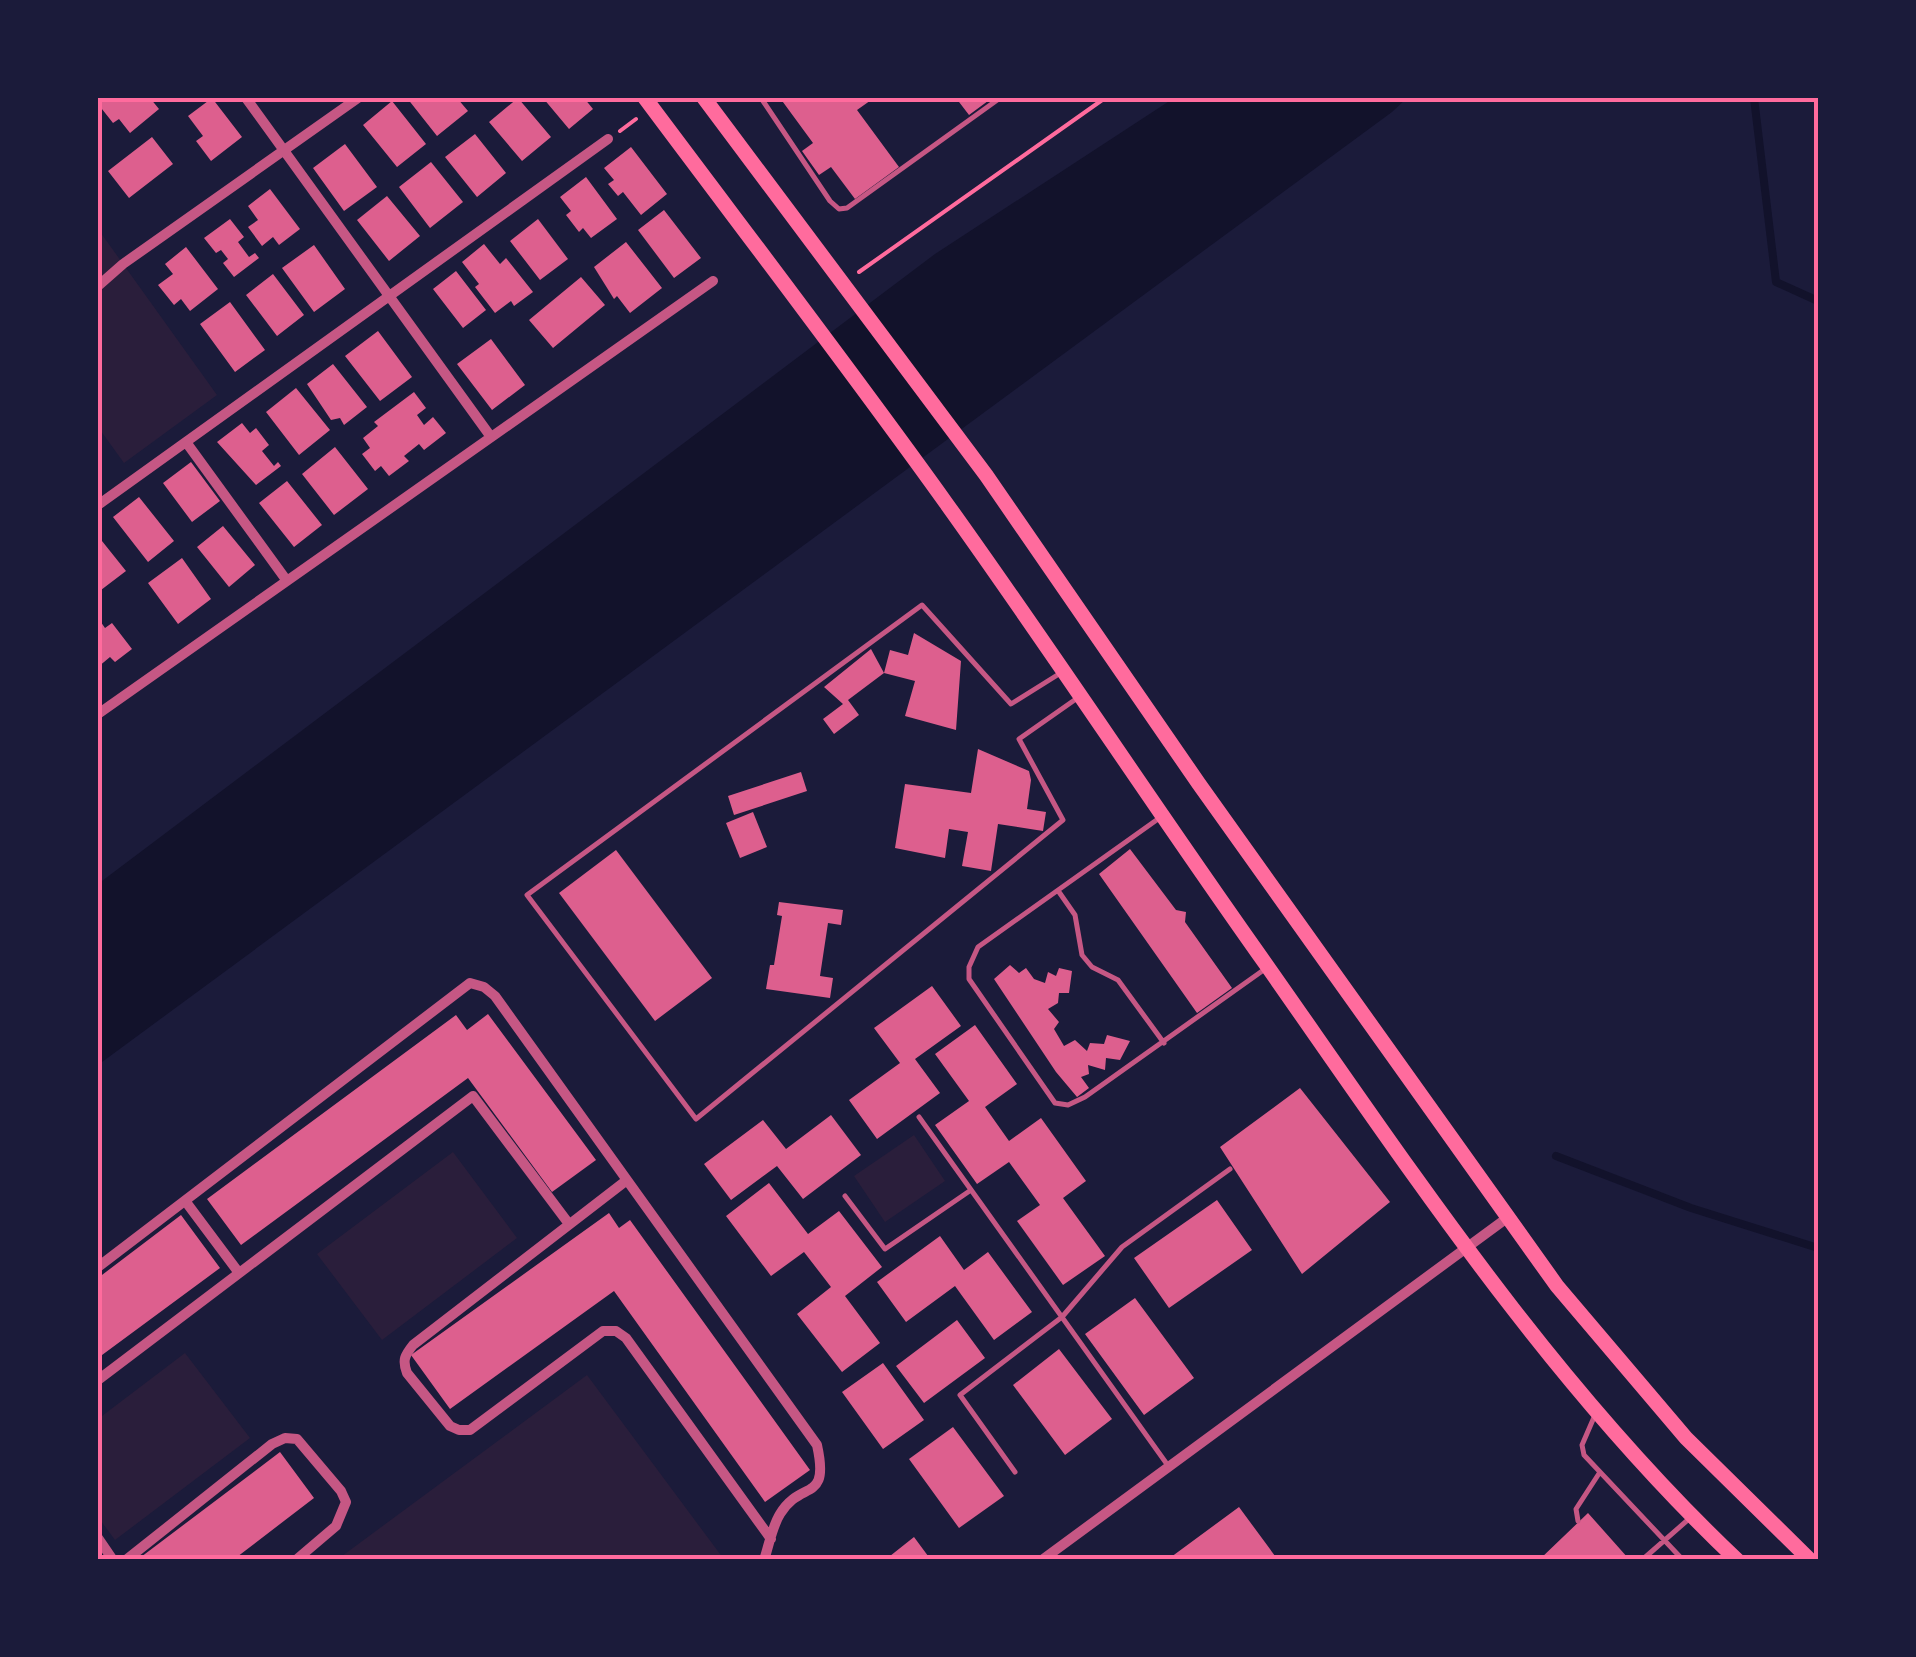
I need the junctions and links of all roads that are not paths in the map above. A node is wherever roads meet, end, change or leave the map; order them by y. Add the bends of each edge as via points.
1 (246, 98) edge
2 (358, 98) edge
3 (704, 98) edge
4 (764, 98) edge
5 (1000, 98) edge
6 (649, 103) edge
7 (608, 139) road end
8 (284, 150) junction
9 (713, 281) dead end
10 (98, 286) edge
11 (389, 296) junction
12 (491, 437) junction
13 (186, 442) junction
14 (98, 505) edge
15 (287, 581) junction
16 (1062, 672) junction
17 (1079, 697) junction
18 (98, 714) edge
19 (1161, 817) junction
20 (1059, 892) junction
21 (1268, 968) junction
22 (1164, 1043) junction
23 (918, 1116) dead end
24 (1230, 1169) dead end
25 (627, 1180) junction
26 (971, 1190) junction
27 (845, 1196) dead end
28 (186, 1202) junction
29 (1507, 1218) junction
30 (569, 1224) junction
31 (1466, 1248) junction
32 (98, 1267) edge
33 (239, 1273) junction
34 (1062, 1318) junction
35 (98, 1380) edge
36 (1597, 1412) junction
37 (1168, 1467) junction
38 (1015, 1472) dead end
39 (1600, 1472) junction
40 (1692, 1516) junction
41 (1578, 1521) dead end
42 (98, 1538) edge
43 (771, 1539) junction
44 (1665, 1540) junction
45 (1055, 1550) junction
46 (114, 1560) edge
47 (126, 1560) edge
48 (296, 1560) edge
49 (764, 1560) edge
50 (1042, 1560) edge
51 (1068, 1560) edge
52 (1642, 1560) edge
53 (1683, 1560) edge
54 (1737, 1560) edge
55 (1810, 1560) edge

1 - 8 street
2 - 8 street
3 - 29 main road via 968,452
4 - 5 lane via 830,201 848,208
6 - 16 main road via 929,480
7 - 11 street
8 - 10 street
8 - 11 street
9 - 12 street
11 - 12 street
11 - 13 street
12 - 15 street
13 - 14 street
13 - 15 street
15 - 18 street
16 - 17 main road
16 - 17 lane via 1010,704 922,605 527,895 696,1120 1063,820 1018,739
17 - 19 main road
19 - 20 lane
19 - 21 main road
20 - 22 lane via 1075,916 1082,956 1118,980
20 - 22 lane via 978,947 969,967 969,978 1055,1103 1085,1097
21 - 22 lane
21 - 31 main road
23 - 26 lane
24 - 34 lane via 1122,1248
25 - 28 street via 495,996 470,984
25 - 30 street
25 - 43 street via 817,1445 823,1471 818,1483 781,1512
26 - 27 lane via 885,1249
26 - 34 lane
28 - 32 street
28 - 33 street
29 - 31 street
29 - 55 main road via 1686,1438
30 - 33 street via 472,1096
30 - 43 street via 414,1345 405,1354 407,1372 450,1426 470,1430 603,1332 616,1331
31 - 36 main road
31 - 37 street
33 - 35 street
34 - 37 lane
34 - 38 lane via 960,1395
36 - 39 lane via 1582,1450
36 - 40 main road
37 - 45 street
39 - 41 lane via 1576,1509
39 - 44 lane
40 - 44 lane
40 - 54 main road
42 - 46 street
43 - 49 street
44 - 52 lane
44 - 53 lane
45 - 50 street
45 - 51 street
47 - 48 street via 286,1438 297,1439 346,1502 336,1526

